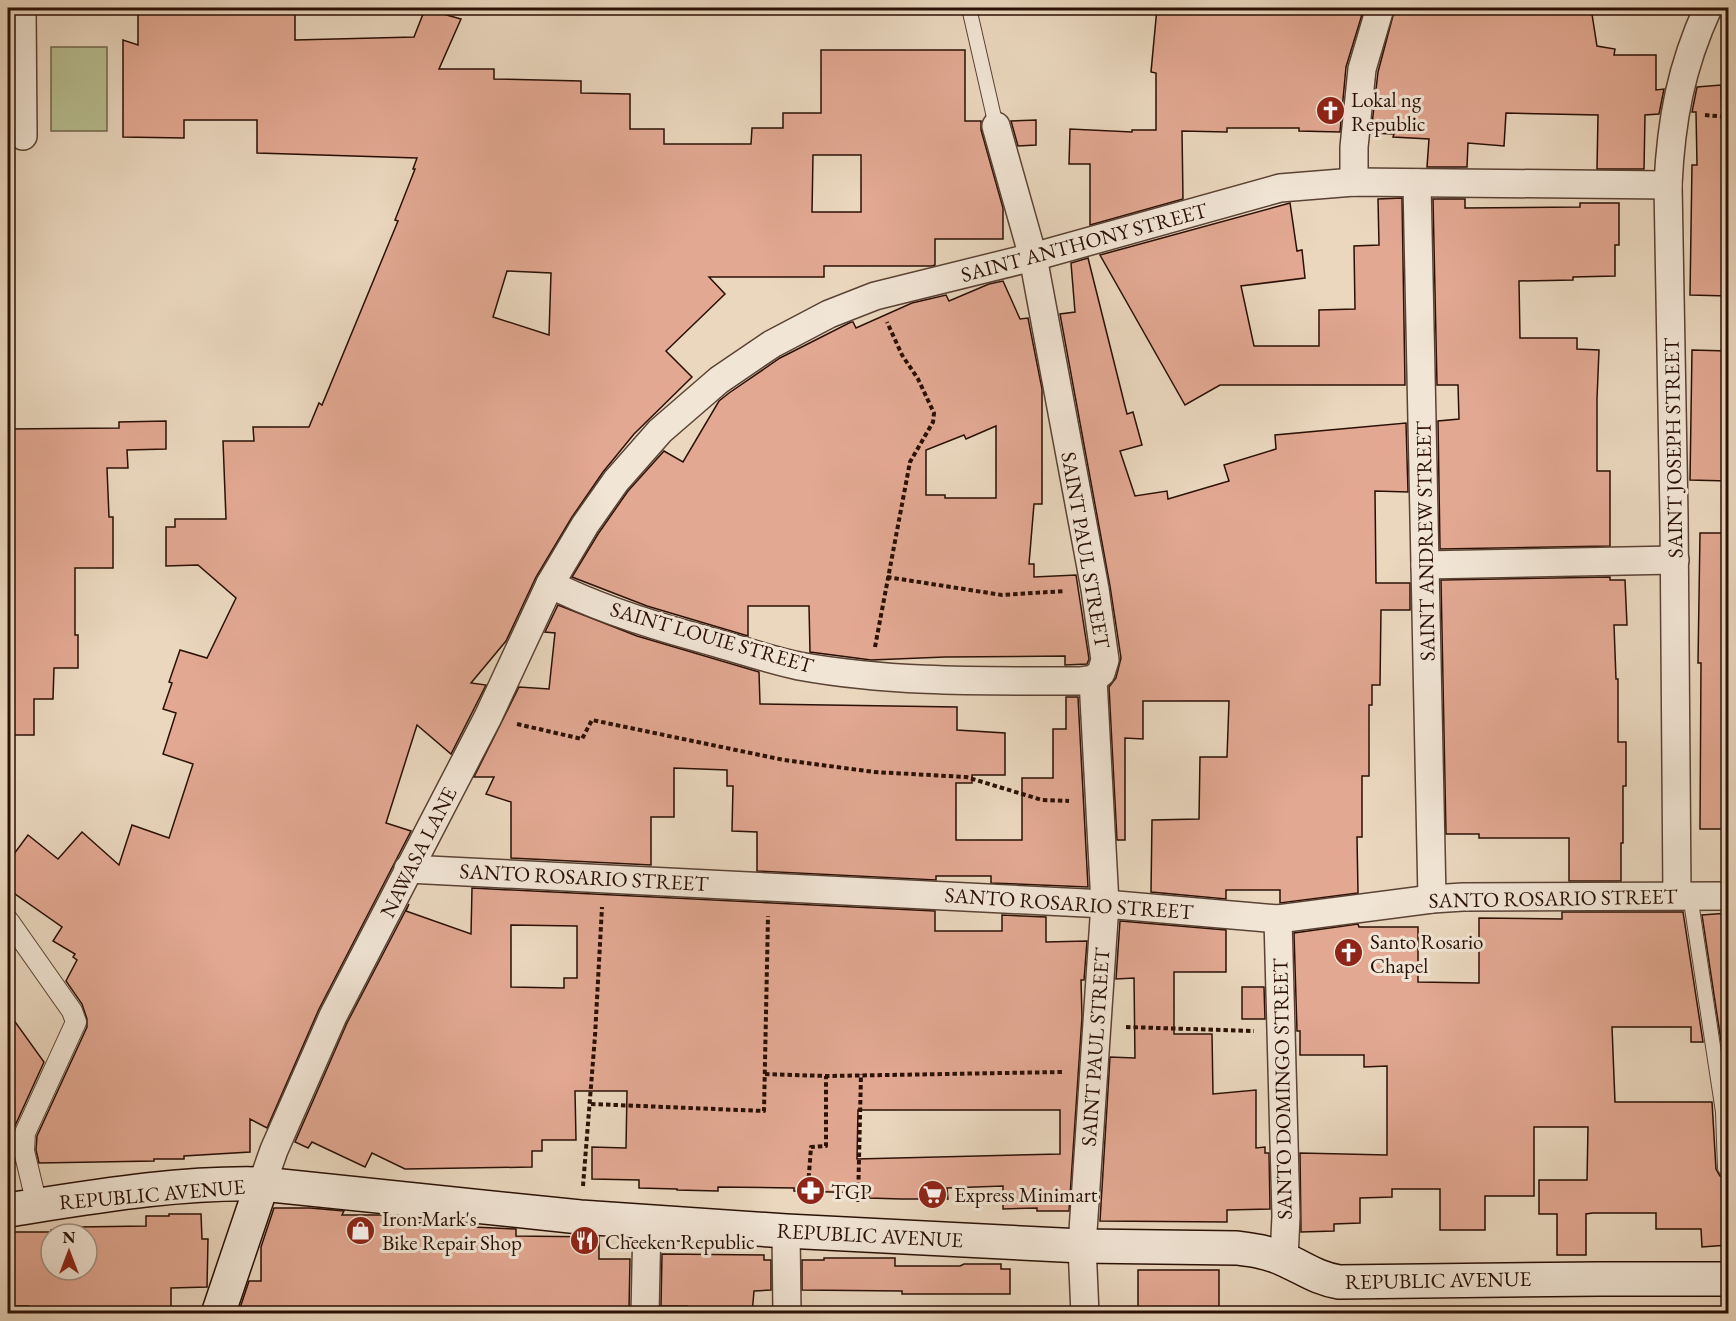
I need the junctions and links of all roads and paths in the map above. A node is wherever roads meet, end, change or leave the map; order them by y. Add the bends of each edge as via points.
1 (22, 8) edge
2 (969, 8) edge
3 (1380, 8) edge
4 (1708, 8) edge
5 (996, 126) joint
6 (23, 136) dead end
7 (1354, 182) junction
8 (1417, 183) junction
9 (1668, 185) junction
10 (1033, 257) junction
11 (875, 297) junction
12 (585, 525) joint
13 (1675, 560) junction
14 (1425, 565) junction
15 (887, 577) junction
16 (550, 584) junction
17 (1095, 589) junction
18 (870, 675) junction
19 (1093, 679) junction
20 (488, 717) junction
21 (1100, 803) junction
22 (408, 869) junction
23 (603, 879) junction
24 (769, 886) junction
25 (1683, 895) junction
26 (1728, 896) edge
27 (1432, 899) junction
28 (1105, 904) junction
29 (1278, 919) junction
30 (8, 920) edge
31 (1095, 1026) junction
32 (1280, 1032) junction
33 (1092, 1071) junction
34 (765, 1074) junction
35 (861, 1074) junction
36 (826, 1076) junction
37 (591, 1104) junction
38 (1725, 1168) joint
39 (262, 1184) junction
40 (22, 1208) edge
41 (580, 1217) junction
42 (647, 1222) junction
43 (795, 1232) junction
44 (857, 1234) junction
45 (1082, 1246) junction
46 (1284, 1259) junction
47 (1727, 1279) edge
48 (218, 1314) edge
49 (645, 1314) edge
50 (787, 1314) edge
51 (1085, 1314) edge

1 - 6 street
2 - 5 lane, SAINT PAUL STREET
3 - 7 street via 1362,69
4 - 9 street, SAINT JOSEPH STREET via 1682,76 1670,142
5 - 10 street, SAINT PAUL STREET
7 - 8 street, SAINT ANTHONY STREET
7 - 10 street, SAINT ANTHONY STREET via 1280,188
8 - 9 street, SAINT ANTHONY STREET
8 - 14 street, SAINT ANDREW STREET
9 - 13 street, SAINT JOSEPH STREET
10 - 11 street, SAINT ANTHONY STREET
10 - 17 street, SAINT PAUL STREET
11 - 12 street, SAINT ANTHONY STREET via 829,314 772,344 719,380 660,431 616,481
11 - 15 path via 934,413 933,422 910,462
12 - 16 street, NAWASA LANE
13 - 14 street
13 - 25 street, SAINT JOSEPH STREET
14 - 27 street, SAINT ANDREW STREET
15 - 17 path via 1002,595
15 - 18 path
16 - 18 street, SAINT LOUIE STREET via 655,626 798,665
16 - 20 street, NAWASA LANE
17 - 19 street, SAINT PAUL STREET via 1105,660 1101,673
18 - 19 street, SAINT LOUIE STREET via 935,681
19 - 21 street, SAINT PAUL STREET
20 - 21 path via 582,739 592,720 784,760 874,772 966,777 1042,800
20 - 22 street, NAWASA LANE
21 - 28 street, SAINT PAUL STREET
22 - 23 street, SANTO ROSARIO STREET
22 - 39 street, NAWASA LANE via 333,1016
23 - 24 street, SANTO ROSARIO STREET
23 - 37 path
24 - 28 street, SANTO ROSARIO STREET
24 - 34 path
25 - 26 street, SANTO ROSARIO STREET
25 - 27 street, SANTO ROSARIO STREET
25 - 38 lane via 1723,1112
27 - 29 street, SANTO ROSARIO STREET
28 - 29 street, SANTO ROSARIO STREET
28 - 31 street, SAINT PAUL STREET
29 - 32 street, SANTO DOMINGO STREET
30 - 40 street via 76,1022 25,1133
31 - 32 path
31 - 33 street, SAINT PAUL STREET
32 - 46 street, SANTO DOMINGO STREET
33 - 35 path
33 - 45 street, SAINT PAUL STREET
34 - 36 path
34 - 37 path via 764,1111
35 - 36 path
35 - 44 path
36 - 43 path via 826,1146 811,1147
37 - 41 path
38 - 47 path
39 - 40 main road, REPUBLIC AVENUE via 226,1183 108,1194
39 - 41 main road, REPUBLIC AVENUE
39 - 48 main road
41 - 42 main road, REPUBLIC AVENUE
42 - 43 main road, REPUBLIC AVENUE
42 - 49 street
43 - 44 main road, REPUBLIC AVENUE
43 - 50 street
44 - 45 main road, REPUBLIC AVENUE
45 - 46 main road, REPUBLIC AVENUE via 1238,1248 1260,1250
45 - 51 street, SAINT PAUL STREET
46 - 47 main road, REPUBLIC AVENUE via 1313,1275 1339,1282

